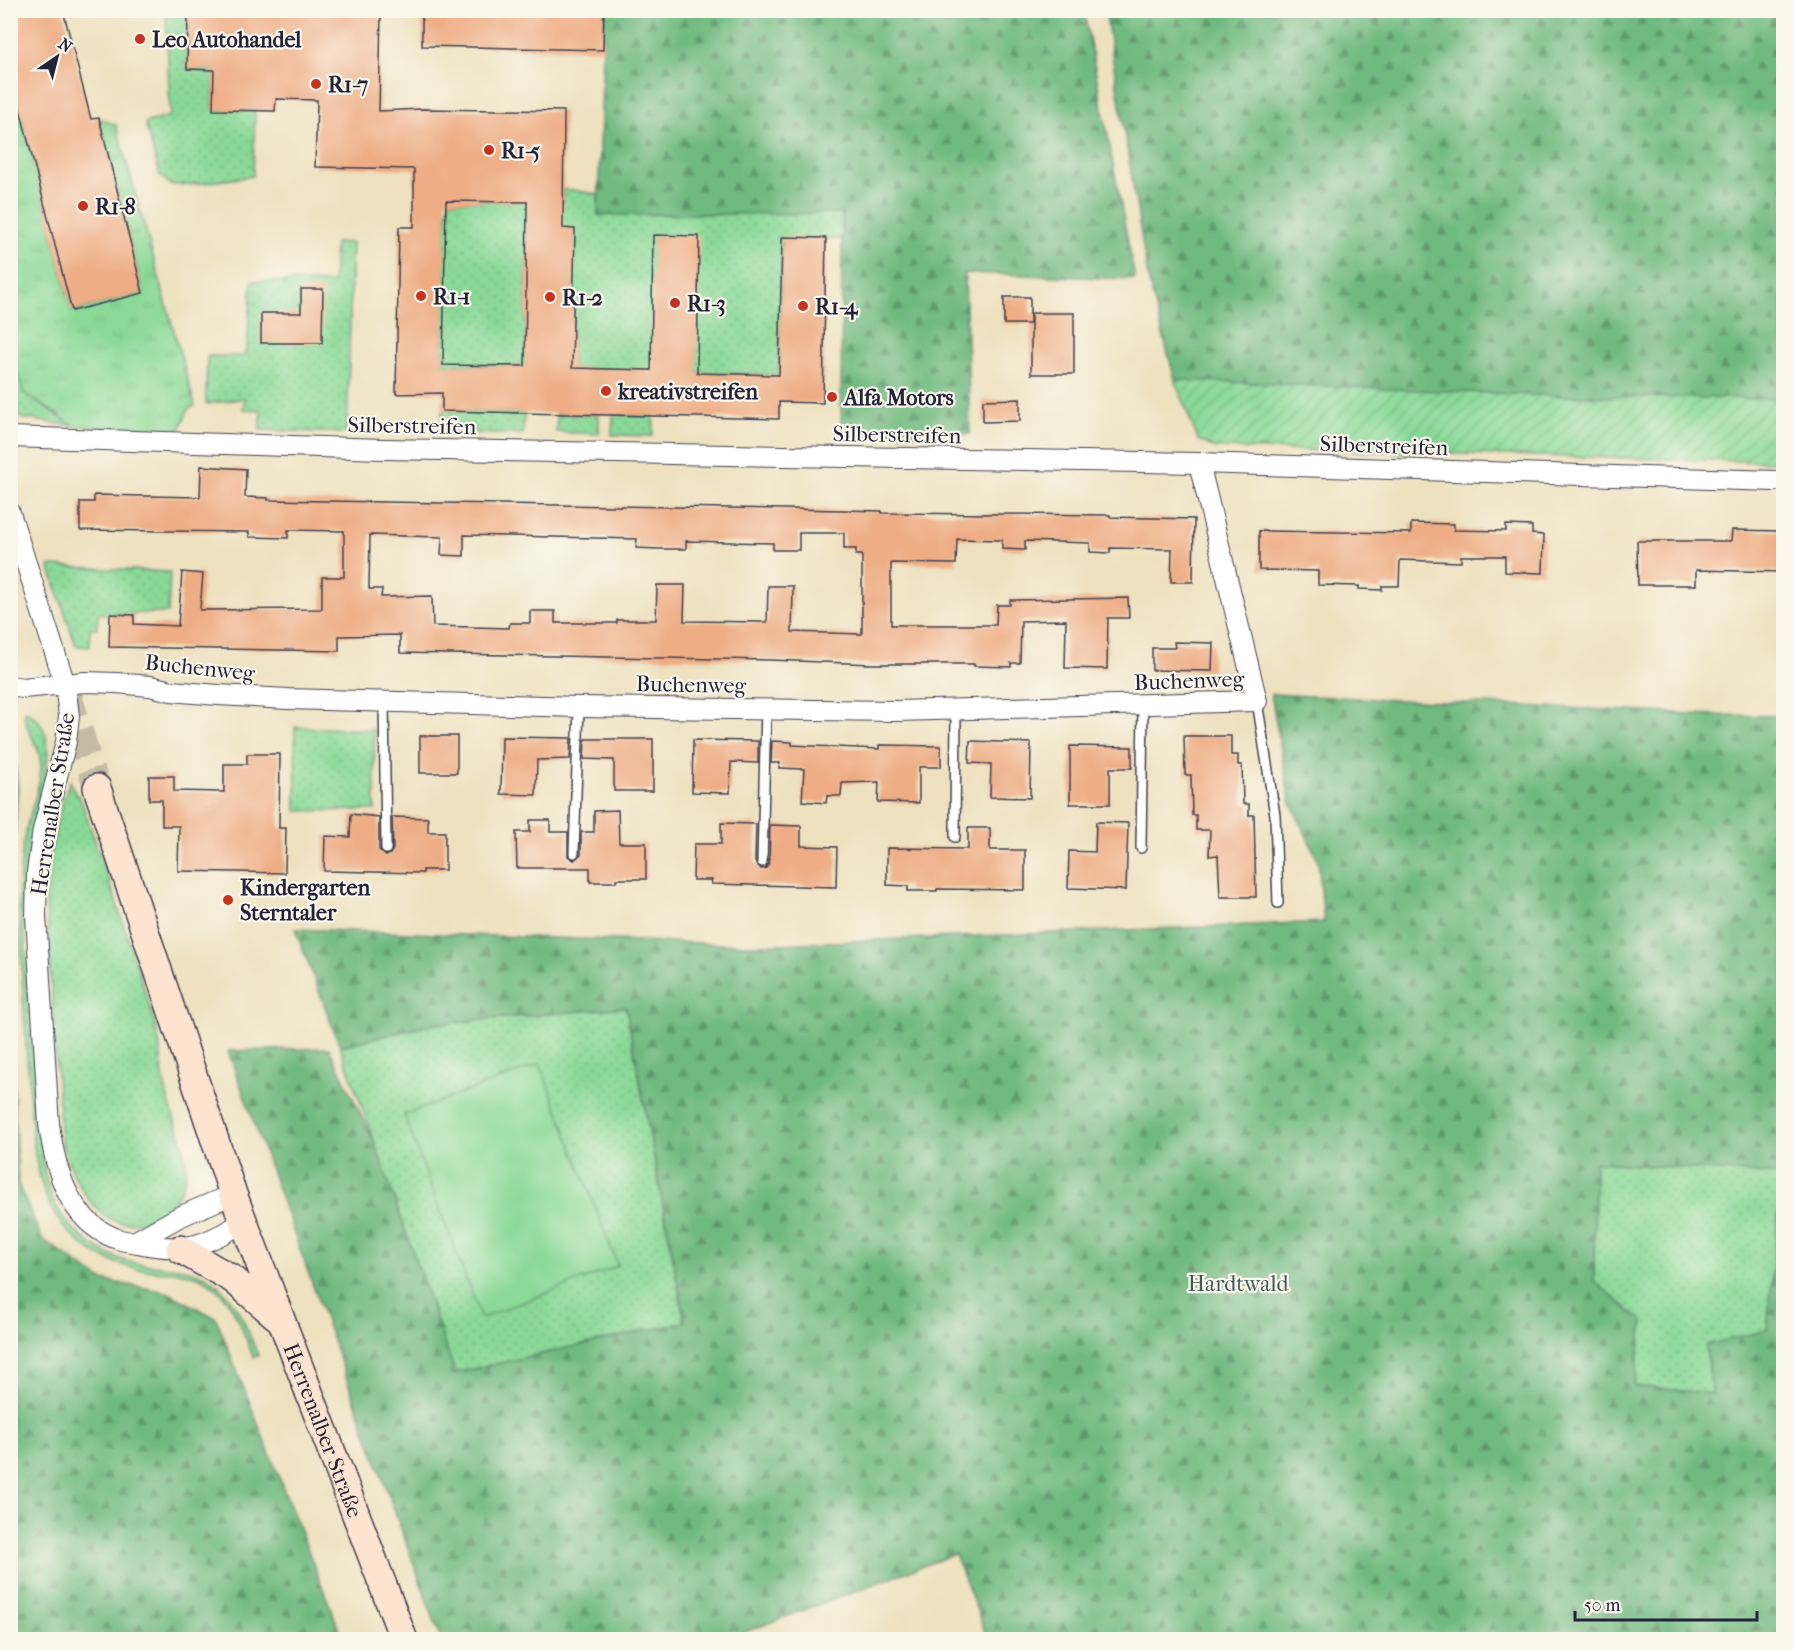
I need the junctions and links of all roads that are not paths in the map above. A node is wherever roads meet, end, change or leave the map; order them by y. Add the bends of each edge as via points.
1 (10, 437) edge
2 (1199, 463) junction
3 (1779, 481) edge
4 (10, 513) edge
5 (65, 684) junction
6 (10, 686) edge
7 (384, 701) junction
8 (1257, 701) junction
9 (1143, 705) junction
10 (579, 707) junction
11 (766, 708) junction
12 (956, 710) junction
13 (97, 788) tunnel mouth
14 (955, 837) dead end
15 (1141, 848) dead end
16 (386, 849) dead end
17 (574, 853) dead end
18 (762, 862) dead end
19 (1278, 903) dead end
20 (232, 1194) junction
21 (243, 1222) junction
22 (134, 1242) junction
23 (180, 1249) junction
24 (279, 1319) junction
25 (404, 1640) edge

1 - 2 street, Silberstreifen via 395,449
2 - 3 street, Silberstreifen
2 - 8 street
4 - 5 street, Herrenalber Straße
5 - 6 street, Buchenweg
5 - 7 street, Buchenweg via 116,683 218,695
5 - 22 street, Herrenalber Straße via 69,716 66,742 43,830 37,872 36,916 49,1124 61,1179 77,1210 102,1232
7 - 10 street, Buchenweg
7 - 16 lane
8 - 9 street, Buchenweg
8 - 19 lane, Buchenweg via 1275,815
9 - 12 street, Buchenweg
9 - 15 lane
10 - 11 street, Buchenweg
10 - 17 lane
11 - 12 street, Buchenweg
11 - 18 lane, Buchenweg
12 - 14 lane
13 - 20 main road, Herrenalber Straße
20 - 21 main road, Herrenalber Straße
20 - 22 street
21 - 23 street, Herrenalber Straße via 206,1242
21 - 24 main road, Herrenalber Straße
22 - 23 street, Herrenalber Straße
23 - 24 main road via 234,1280
24 - 25 main road, Herrenalber Straße

